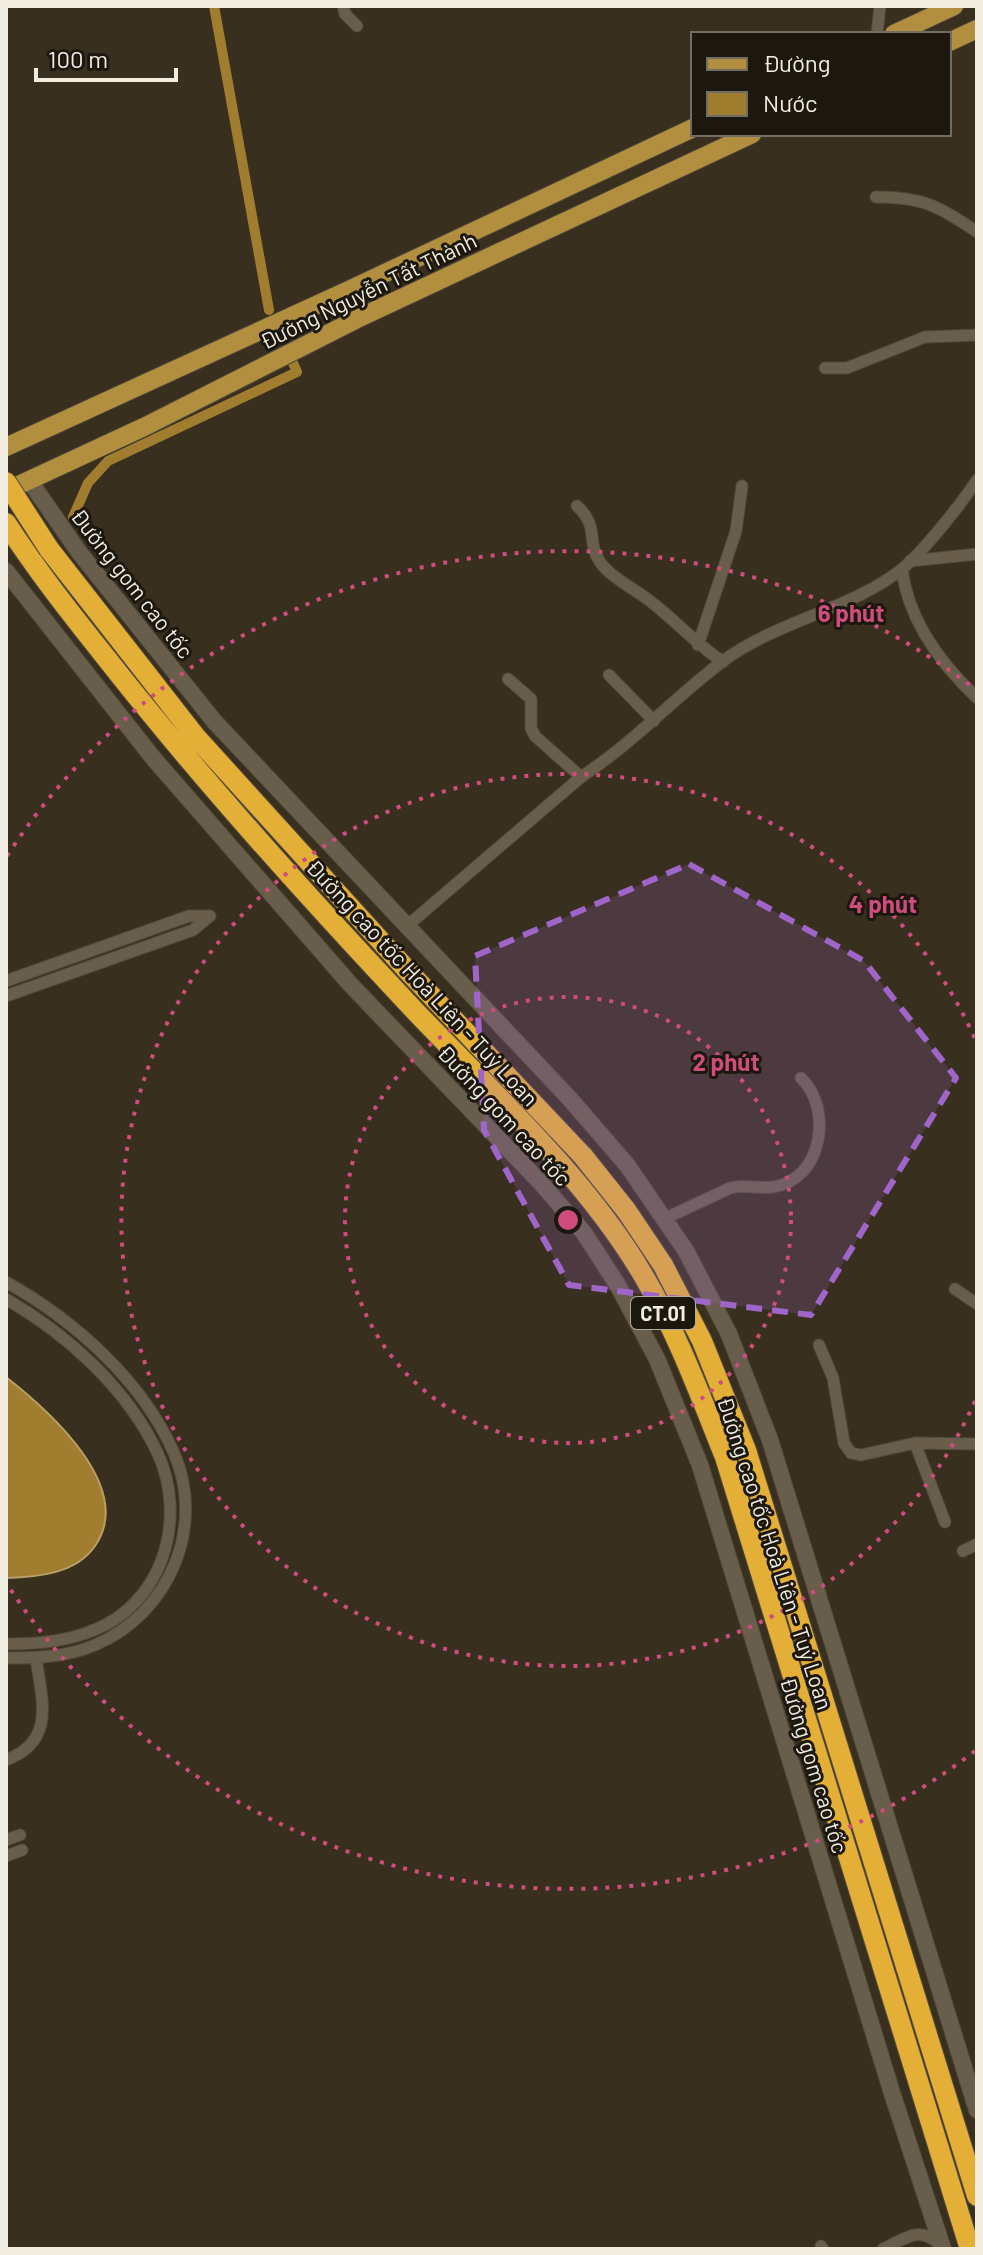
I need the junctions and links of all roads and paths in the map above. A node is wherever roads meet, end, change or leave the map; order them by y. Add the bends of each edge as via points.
1 (343, 6) edge
2 (880, 6) edge
3 (954, 6) edge
4 (357, 26) dead end
5 (977, 29) edge
6 (877, 32) edge
7 (898, 32) edge
8 (951, 41) edge
9 (691, 129) edge
10 (748, 136) edge
11 (603, 170) junction
12 (616, 197) junction
13 (876, 197) dead end
14 (977, 232) edge
15 (349, 290) junction
16 (361, 317) junction
17 (977, 335) edge
18 (825, 368) dead end
19 (7, 443) edge
20 (29, 480) junction
21 (977, 480) edge
22 (6, 482) edge
23 (742, 486) dead end
24 (6, 491) edge
25 (577, 506) dead end
26 (6, 523) edge
27 (977, 554) edge
28 (906, 565) junction
29 (6, 571) edge
30 (698, 645) junction
31 (723, 662) junction
32 (609, 675) dead end
33 (508, 679) dead end
34 (977, 698) edge
35 (654, 721) junction
36 (581, 777) junction
37 (407, 926) junction
38 (6, 981) edge
39 (6, 996) edge
40 (801, 1078) dead end
41 (664, 1219) junction
42 (6, 1282) edge
43 (955, 1289) dead end
44 (6, 1299) edge
45 (977, 1304) edge
46 (819, 1345) dead end
47 (105, 1357) junction
48 (94, 1367) junction
49 (915, 1443) junction
50 (977, 1444) edge
51 (945, 1522) dead end
52 (977, 1544) edge
53 (963, 1551) dead end
54 (154, 1578) junction
55 (165, 1585) junction
56 (6, 1644) edge
57 (6, 1658) edge
58 (36, 1658) junction
59 (6, 1760) edge
60 (20, 1835) dead end
61 (6, 1840) edge
62 (22, 1850) dead end
63 (6, 1856) edge
64 (977, 2110) edge
65 (977, 2196) edge
66 (942, 2248) edge
67 (883, 2249) edge
68 (970, 2249) edge

1 - 4 street
2 - 6 street
3 - 7 main road
5 - 8 main road
9 - 11 main road, Đường Nguyễn Tất Thành
10 - 12 main road, Đường Nguyễn Tất Thành
11 - 12 main road
11 - 15 main road, Đường Nguyễn Tất Thành
12 - 16 main road, Đường Nguyễn Tất Thành
13 - 14 street via 916,199
15 - 16 main road
15 - 19 main road, Đường Nguyễn Tất Thành
16 - 20 main road, Đường Nguyễn Tất Thành
17 - 18 street via 925,337 847,368
20 - 24 main road, Đường Nguyễn Tất Thành
20 - 37 main road, Đường gom cao tốc via 79,552 214,721
21 - 28 street
22 - 65 highway, Đường cao tốc Hoà Liên - Tuý Loan / CT.01, bridge via 49,549 195,736 583,1156 663,1265 702,1341 746,1450
23 - 30 street via 736,531
25 - 30 street via 591,524 602,565
26 - 68 highway, Đường cao tốc Hoà Liên - Tuý Loan / CT.01 via 29,560 177,748 565,1170 643,1275 682,1349 725,1457
27 - 28 street
28 - 31 street
28 - 34 street via 905,592 930,644
29 - 66 main road, Đường gom cao tốc via 154,759 350,984 541,1183 584,1233 617,1284 657,1359 700,1465
30 - 31 street
31 - 35 street
32 - 35 street
33 - 36 street via 531,699 535,736
35 - 36 street
36 - 37 street
37 - 41 main road, Đường gom cao tốc via 570,1099 627,1165
38 - 39 street via 189,916 210,916 193,930
40 - 41 street via 812,1088 820,1142 803,1170 772,1187 730,1188
41 - 64 main road, Đường gom cao tốc via 729,1334 770,1440
42 - 47 street via 64,1320
43 - 45 street
44 - 48 street via 46,1324
46 - 49 street via 835,1386 847,1449 861,1455
47 - 48 street
47 - 55 street via 155,1421 181,1476 184,1537
48 - 54 street via 151,1442 168,1483 169,1537
49 - 50 street
49 - 51 street
52 - 53 street
54 - 55 street
54 - 56 street via 127,1610 95,1630 48,1642
55 - 58 street via 145,1612 117,1634 81,1650
57 - 58 street
58 - 59 street via 41,1726 27,1750
60 - 61 street
62 - 63 street
66 - 67 street via 922,2233

